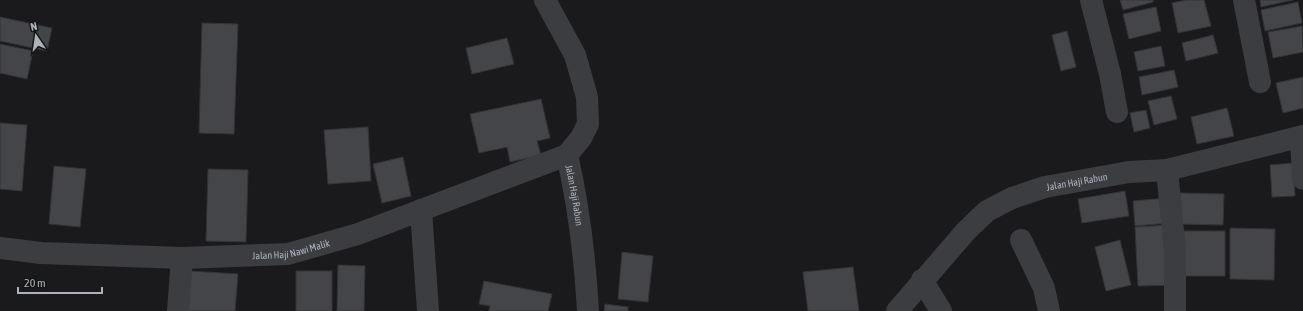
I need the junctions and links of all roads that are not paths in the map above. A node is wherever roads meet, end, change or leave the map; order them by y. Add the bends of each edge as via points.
1 (545, 0) edge
2 (1091, 0) edge
3 (1244, 0) edge
4 (1260, 82) dead end
5 (1117, 112) dead end
6 (1302, 137) edge
7 (567, 155) junction
8 (1167, 170) junction
9 (1303, 179) edge
10 (421, 210) junction
11 (1022, 240) dead end
12 (0, 248) edge
13 (182, 258) junction
14 (922, 280) junction
15 (178, 311) edge
16 (428, 311) edge
17 (588, 311) edge
18 (897, 311) edge
19 (941, 311) edge
20 (1049, 311) edge
21 (1175, 311) edge

1 - 7 street, Jalan Haji Rabun via 575,55 587,97 588,124 581,138
2 - 5 street
3 - 4 street
6 - 8 street, Jalan Haji Rabun
6 - 9 street
7 - 10 street, Jalan Haji Nawi Malik
7 - 17 street, Jalan Haji Rabun via 577,197 584,249
8 - 14 street, Jalan Haji Rabun via 1114,175 1045,187 1012,198 987,211
8 - 21 street via 1175,251
10 - 13 street, Jalan Haji Nawi Malik via 358,234 288,254
10 - 16 street
11 - 20 street via 1044,288
12 - 13 street, Jalan Haji Nawi Malik via 41,253
13 - 15 street
14 - 18 street, Jalan Haji Rabun
14 - 19 street

